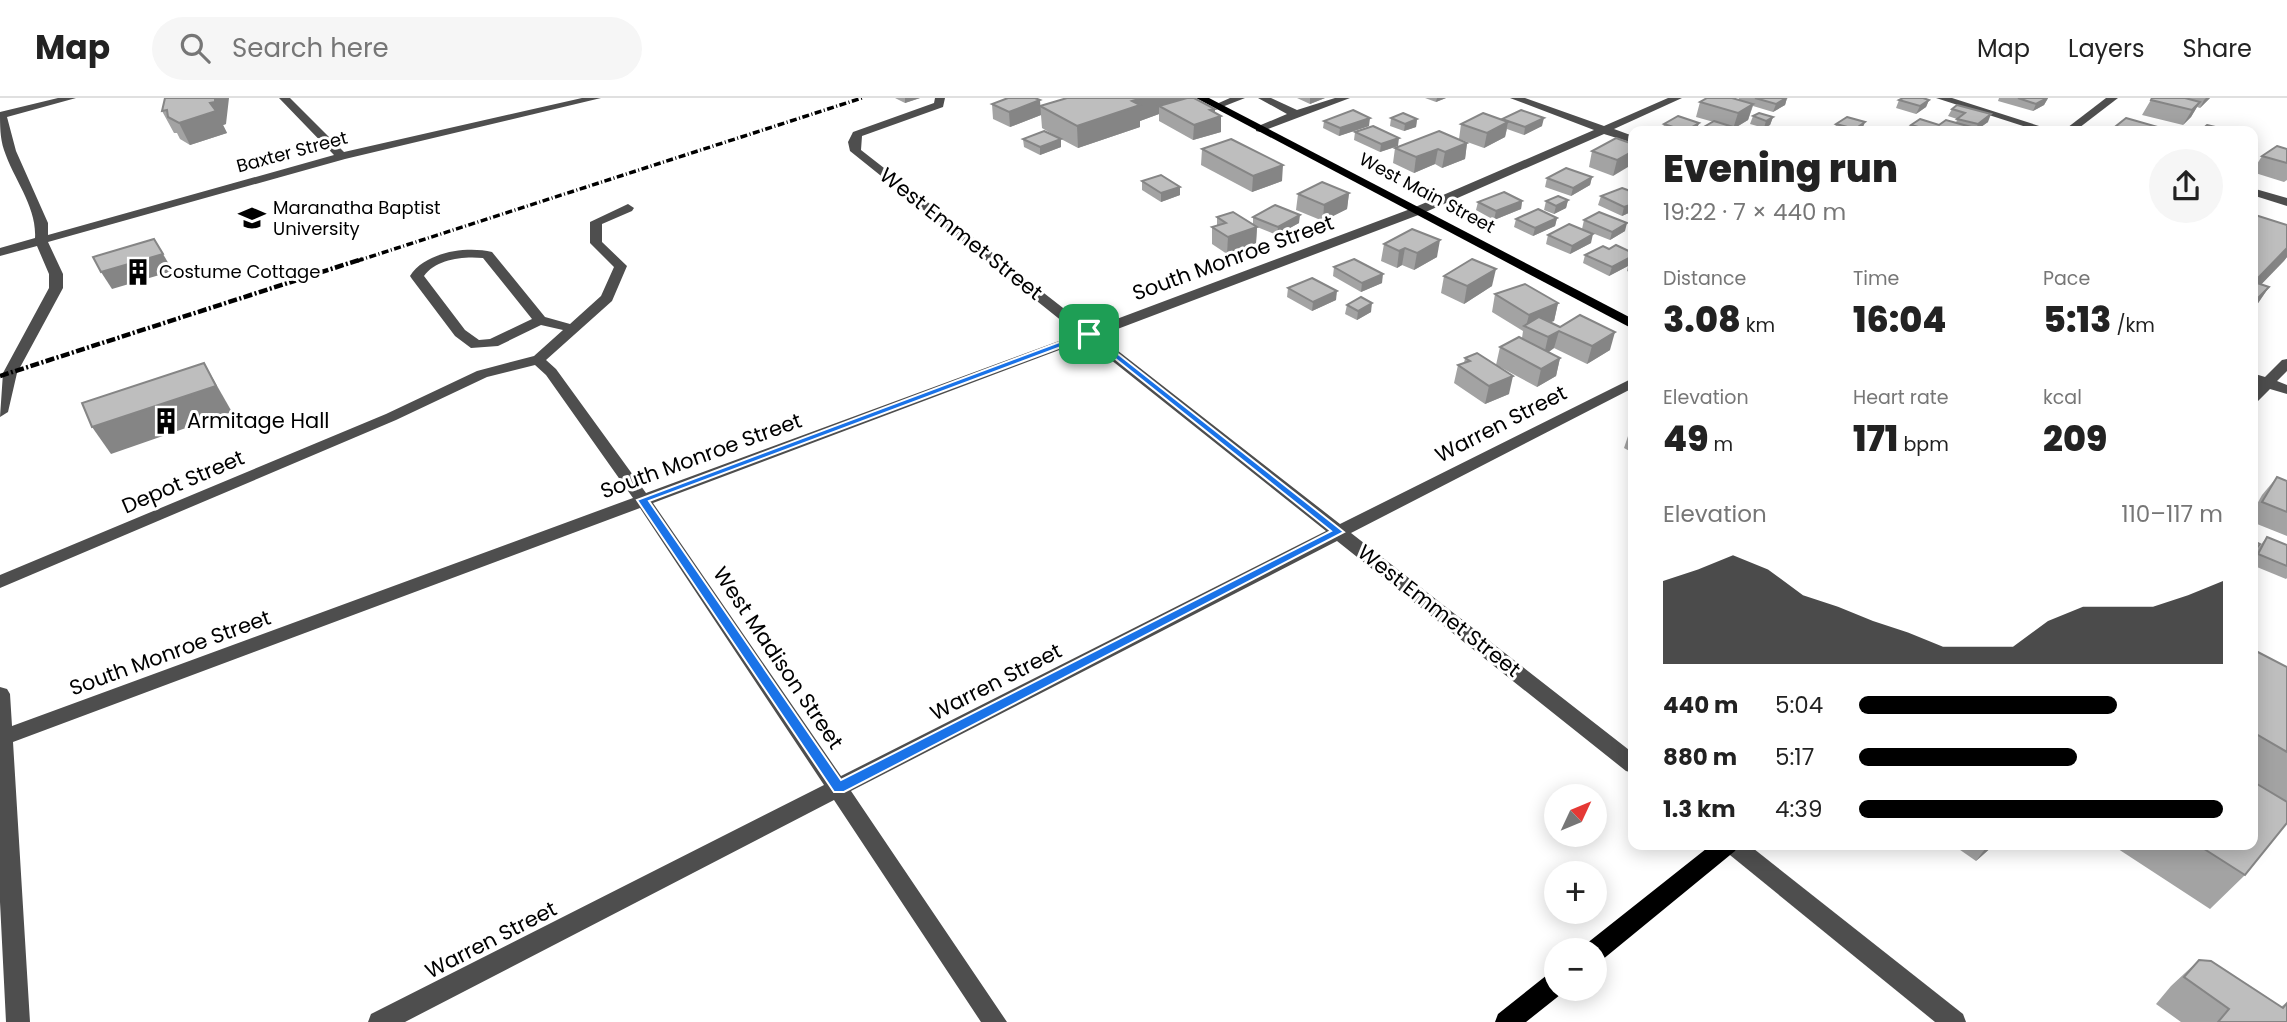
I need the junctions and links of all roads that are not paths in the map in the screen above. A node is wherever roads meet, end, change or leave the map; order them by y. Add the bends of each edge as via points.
1 (71, 98) edge
2 (596, 98) edge
3 (940, 98) edge
4 (1201, 98) edge
5 (1240, 98) edge
6 (1262, 98) edge
7 (1345, 98) edge
8 (1516, 98) edge
9 (1678, 98) edge
10 (1941, 98) edge
11 (2113, 98) edge
12 (290, 100) edge
13 (1217, 106) junction
14 (1296, 114) junction
15 (1, 115) edge
16 (2033, 126) edge
17 (2075, 126) edge
18 (1260, 129) junction
19 (1603, 129) junction
20 (1628, 138) edge
21 (342, 156) junction
22 (2258, 193) edge
23 (2287, 202) edge
24 (628, 208) dead end
25 (1417, 211) junction
26 (41, 240) junction
27 (0, 252) edge
28 (540, 320) junction
29 (1628, 322) edge
30 (573, 329) junction
31 (1089, 334) junction
32 (538, 360) junction
33 (2287, 363) edge
34 (2258, 379) edge
35 (2267, 383) junction
36 (1628, 385) edge
37 (2287, 390) edge
38 (2258, 393) edge
39 (0, 412) edge
40 (643, 500) junction
41 (1339, 532) junction
42 (0, 582) edge
43 (0, 695) edge
44 (1, 739) edge
45 (1628, 761) edge
46 (839, 788) junction
47 (1721, 850) edge
48 (1739, 850) edge
49 (1607, 942) edge
50 (1544, 993) edge
51 (18, 1022) edge
52 (380, 1022) edge
53 (995, 1022) edge
54 (1507, 1022) edge
55 (1954, 1022) edge

1 - 15 street
2 - 21 street, Baxter Street
3 - 31 street, West Emmet Street via 939,105 857,134 856,151
4 - 13 main road, West Main Street
5 - 13 street
6 - 14 street
7 - 14 street
8 - 19 street
9 - 19 street, South Monroe Street
10 - 16 street
11 - 17 street
12 - 21 street
13 - 18 main road, West Main Street
14 - 18 street
15 - 26 street via 10,151 42,223
18 - 25 main road, West Main Street
19 - 20 street
19 - 25 street, South Monroe Street
21 - 26 street, Baxter Street
22 - 23 street
24 - 30 street via 596,222 596,243 621,266 607,298
25 - 29 main road, West Main Street
25 - 31 street, South Monroe Street
26 - 27 street, Baxter Street
26 - 39 street via 57,288 10,373
28 - 28 street via 488,255 476,251 460,254 418,271 417,276 460,333 476,345 493,344
28 - 30 street
30 - 32 street
31 - 40 street, South Monroe Street
31 - 41 street, West Emmet Street
32 - 40 street, West Madison Street
32 - 42 street, Depot Street via 500,368
33 - 35 street
34 - 35 street
35 - 37 street
35 - 38 street
36 - 41 street, Warren Street
40 - 44 street, South Monroe Street
40 - 46 street, West Madison Street
41 - 45 street, West Emmet Street
41 - 46 street, Warren Street
43 - 44 street
44 - 51 street
46 - 52 street, Warren Street
46 - 53 street, West Madison Street
47 - 49 main road
48 - 55 street
50 - 54 main road

